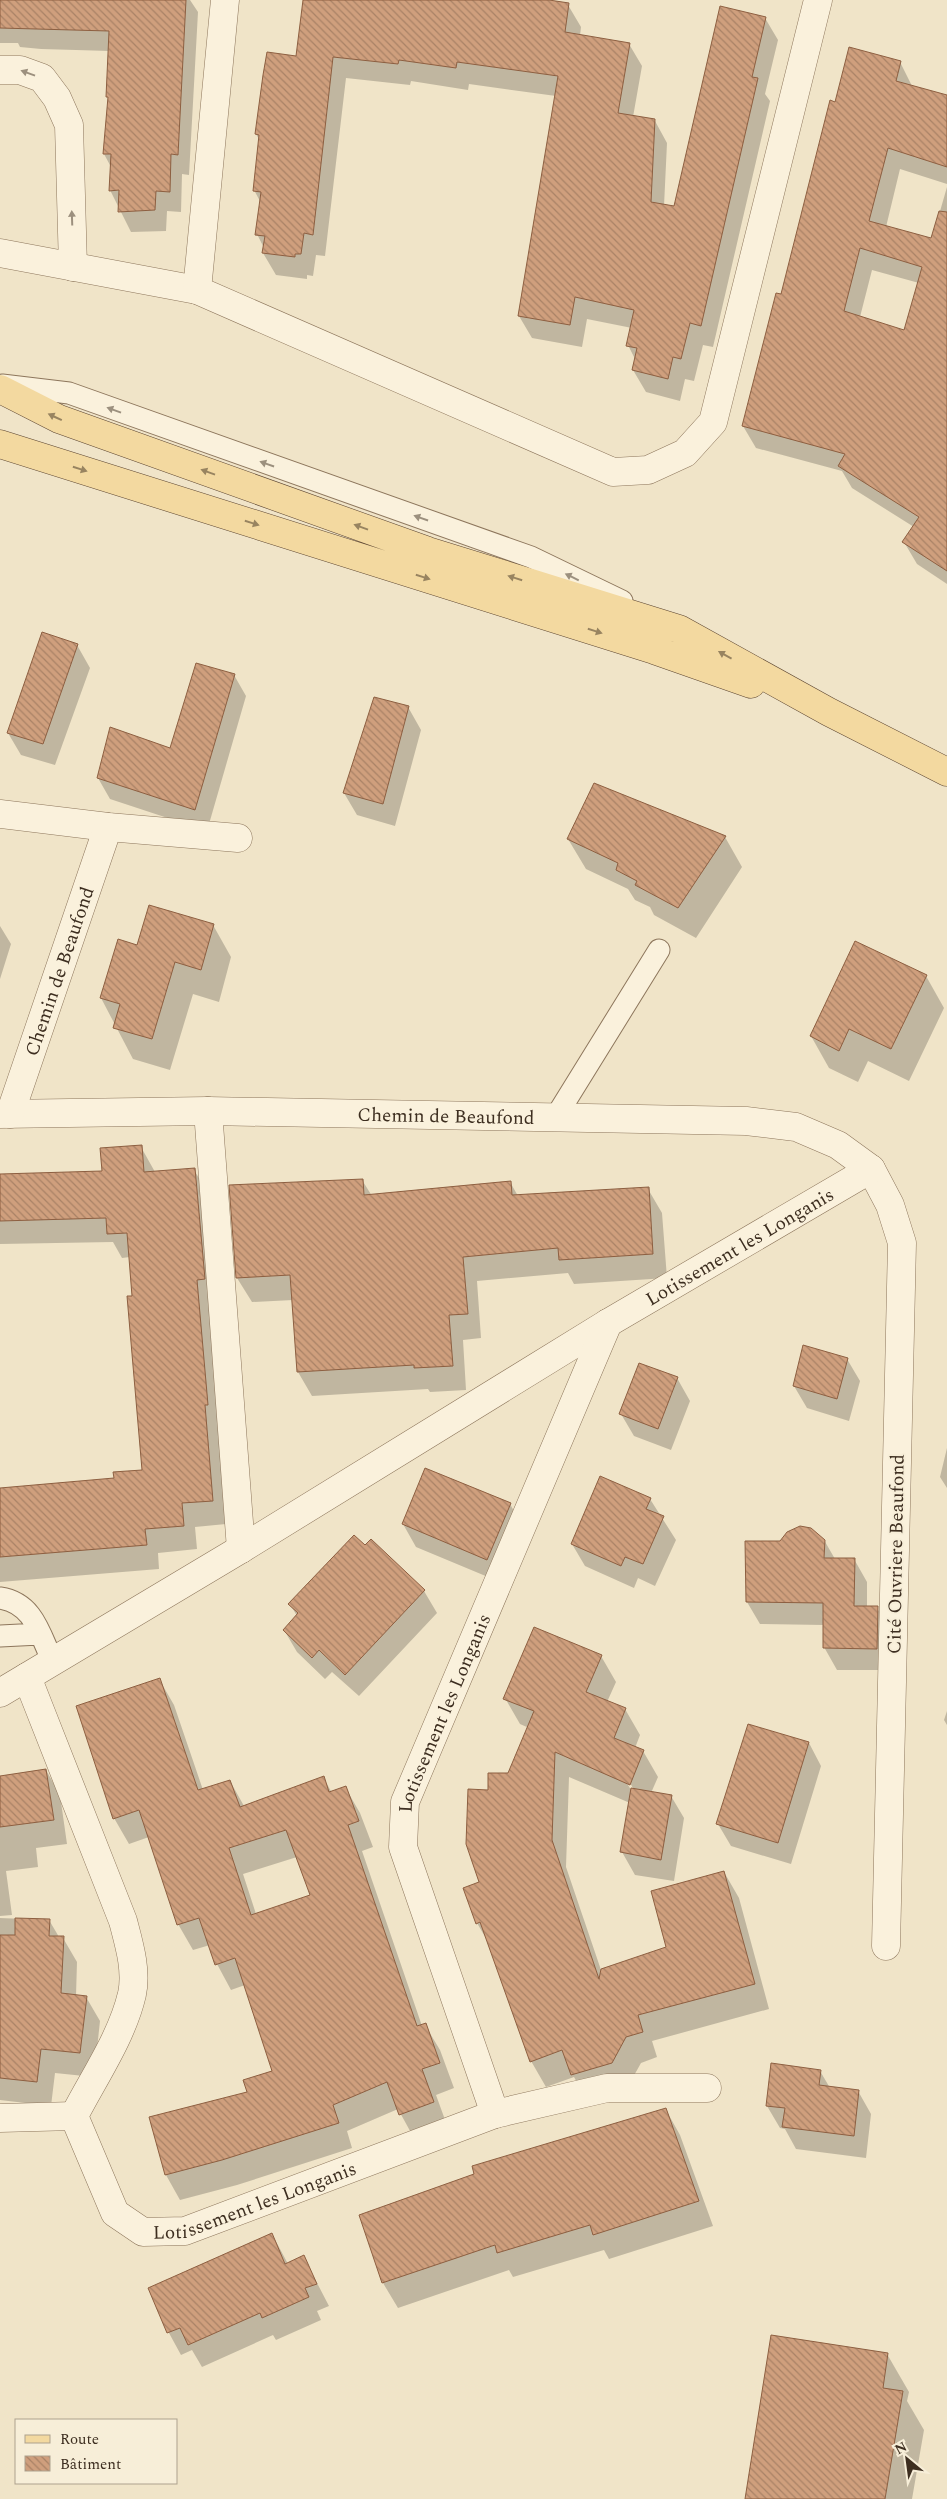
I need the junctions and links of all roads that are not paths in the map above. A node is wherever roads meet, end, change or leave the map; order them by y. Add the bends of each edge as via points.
1 (225, 0) edge
2 (818, 0) edge
3 (0, 70) edge
4 (0, 253) edge
5 (73, 267) junction
6 (197, 290) junction
7 (0, 385) edge
8 (0, 389) edge
9 (0, 444) edge
10 (678, 629) junction
11 (830, 712) junction
12 (947, 772) edge
13 (0, 814) edge
14 (108, 827) junction
15 (238, 838) dead end
16 (659, 950) dead end
17 (208, 1111) junction
18 (5, 1114) edge
19 (556, 1118) junction
20 (870, 1169) junction
21 (608, 1323) junction
22 (241, 1549) junction
23 (0, 1598) edge
24 (40, 1634) junction
25 (0, 1636) edge
26 (53, 1662) junction
27 (27, 1678) junction
28 (0, 1693) edge
29 (886, 1946) dead end
30 (707, 2088) dead end
31 (495, 2114) junction
32 (74, 2116) junction
33 (0, 2118) edge

1 - 6 street
2 - 6 street via 714,422 685,452 655,467 613,472
5 -> 3 street via 69,125 57,98 42,78 20,70
4 - 5 street
5 - 6 street
10 -> 7 lane via 531,556 69,393
10 -> 8 main road via 409,544 59,419
9 -> 11 main road via 654,650
11 -> 10 main road
11 - 12 main road
13 - 14 street
14 - 15 street
14 - 18 street, Chemin de Beaufond
16 - 19 lane
17 - 18 street, Chemin de Beaufond
17 - 19 street, Chemin de Beaufond
17 - 22 street
19 - 20 street, Chemin de Beaufond via 746,1121 796,1127 838,1145
20 - 21 street, Lotissement les Longanis
20 - 29 street, Cité Ouvriere Beaufond via 890,1205 902,1242
21 - 22 street, Lotissement les Longanis
21 - 31 street, Lotissement les Longanis via 405,1802 403,1848
22 - 26 street, Lotissement les Longanis
23 - 24 lane via 16,1602 28,1610
24 - 25 lane
24 - 26 lane
26 - 27 street, Lotissement les Longanis
27 - 28 street, Lotissement les Longanis
27 - 32 street via 123,1921 132,1955 132,1992 119,2029
30 - 31 street, Lotissement les Longanis via 607,2088
31 - 32 street, Lotissement les Longanis via 185,2231 143,2232 114,2213
32 - 33 street

